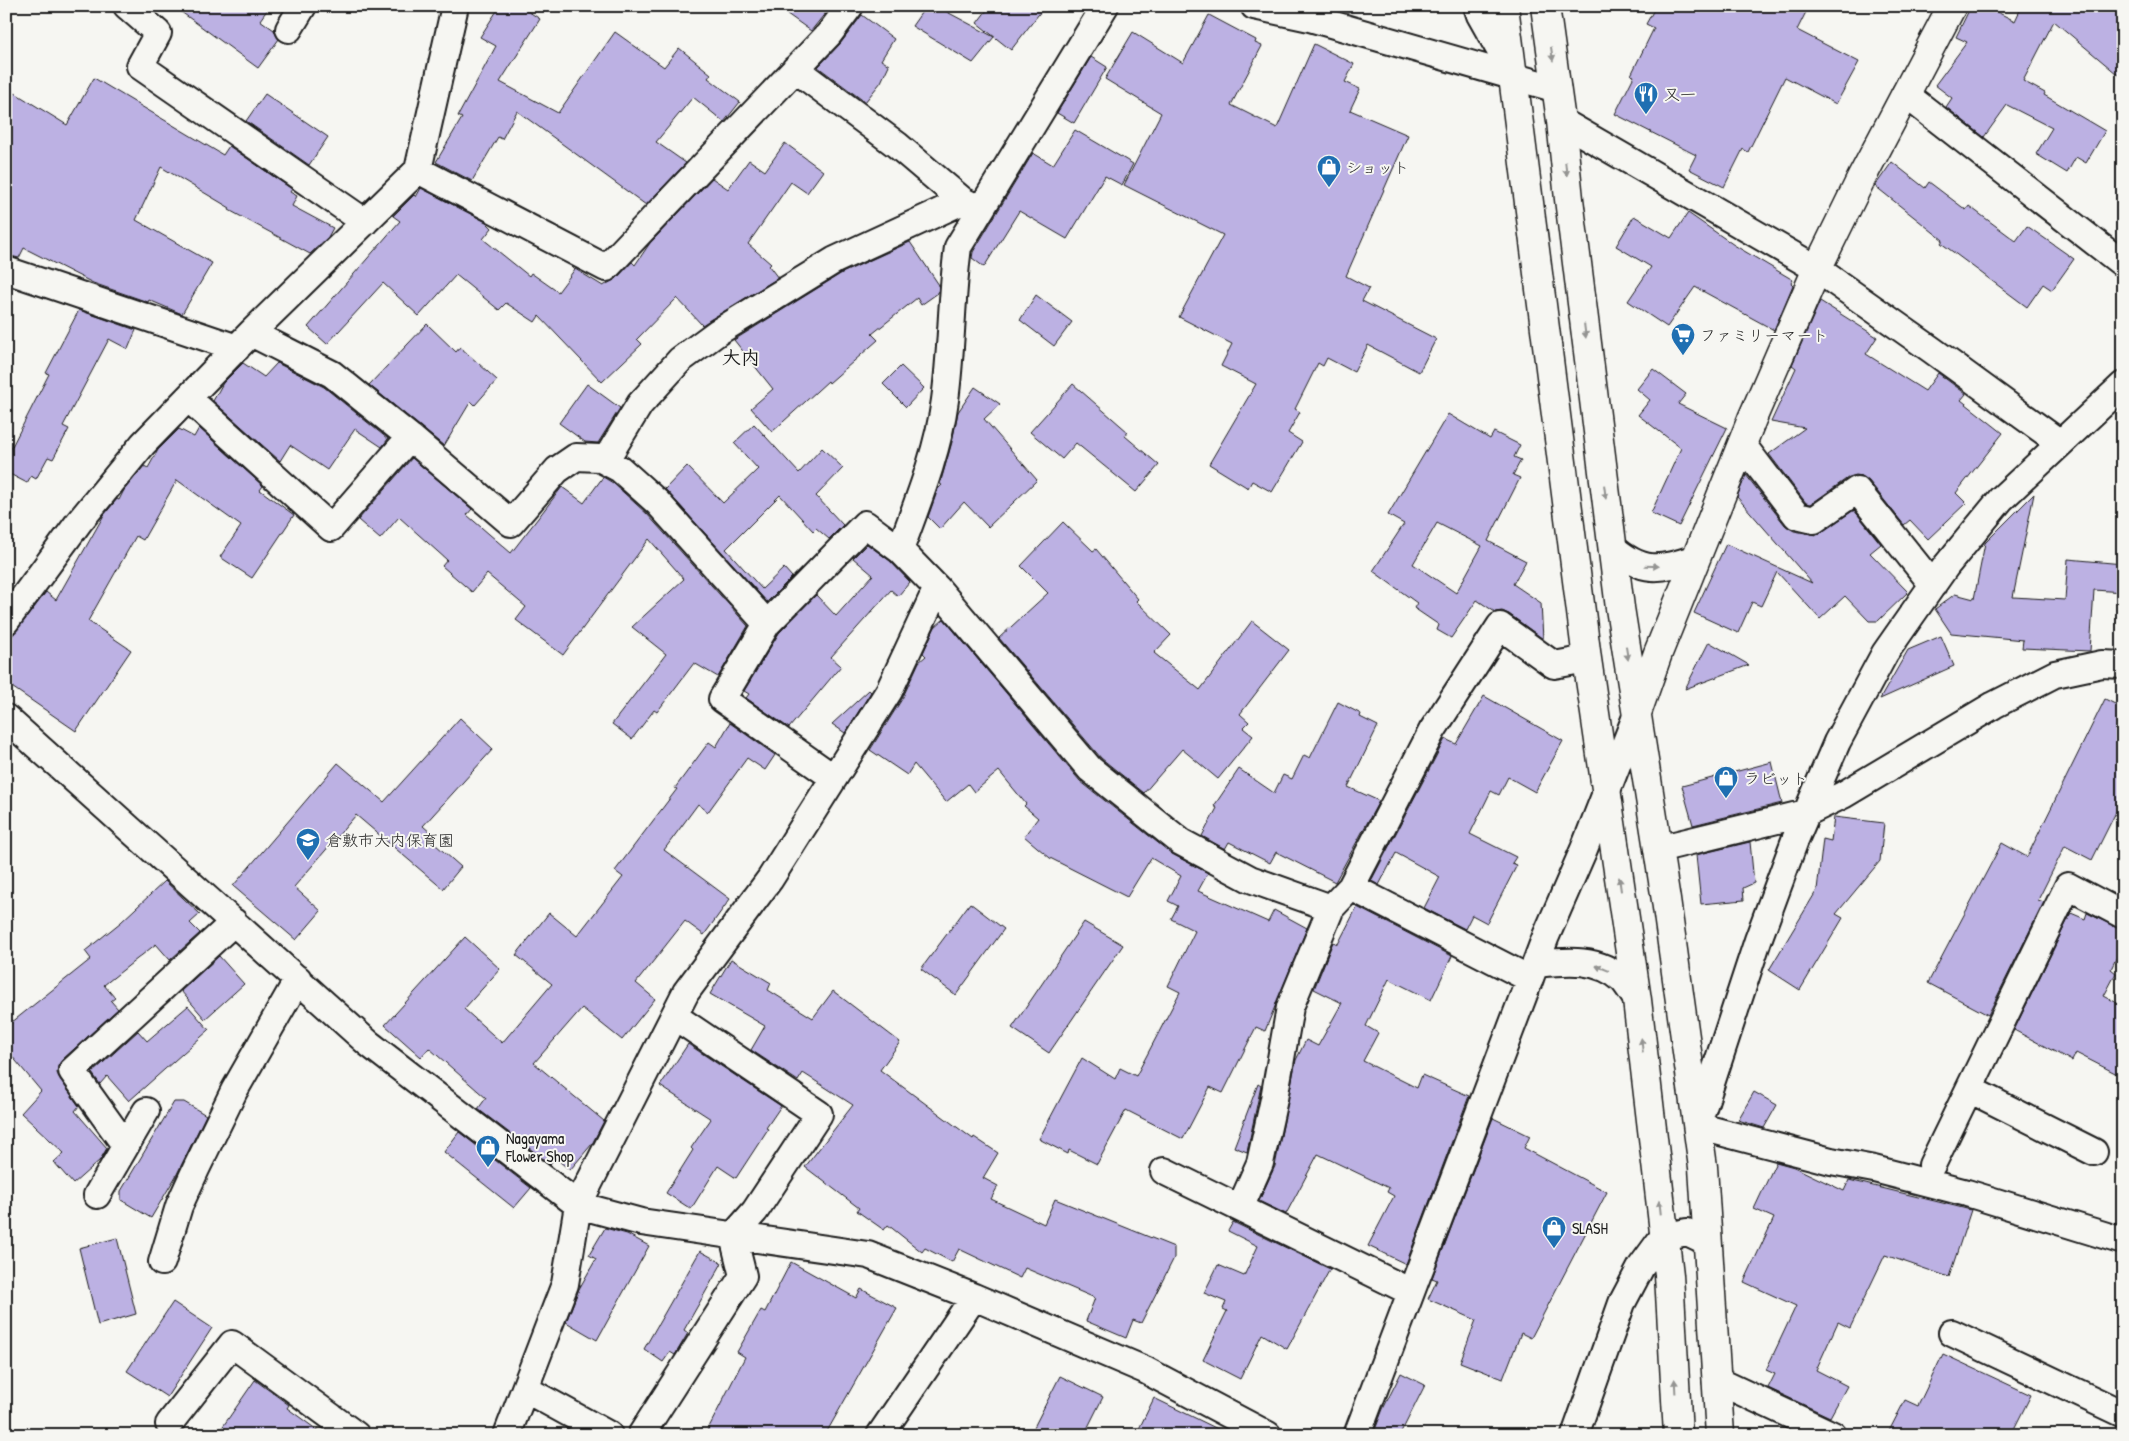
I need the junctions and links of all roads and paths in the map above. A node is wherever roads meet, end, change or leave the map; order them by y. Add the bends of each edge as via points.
1 (127, 6) edge
2 (303, 6) edge
3 (454, 6) edge
4 (850, 6) edge
5 (1105, 6) edge
6 (1254, 6) edge
7 (1477, 6) edge
8 (1504, 6) edge
9 (1952, 6) edge
10 (1549, 13) edge
11 (288, 29) dead end
12 (796, 69) junction
13 (1514, 77) junction
14 (1557, 89) junction
15 (1906, 94) junction
16 (1561, 121) junction
17 (418, 170) junction
18 (972, 205) junction
19 (365, 222) junction
20 (2123, 264) edge
21 (1817, 269) junction
22 (6, 270) edge
23 (244, 341) junction
24 (2123, 385) edge
25 (188, 398) junction
26 (410, 437) junction
27 (2060, 443) junction
28 (1742, 444) junction
29 (604, 461) junction
30 (1612, 547) junction
31 (900, 550) junction
32 (1696, 558) junction
33 (1933, 584) junction
34 (937, 588) junction
35 (6, 621) edge
36 (767, 624) junction
37 (1587, 659) junction
38 (2123, 665) edge
39 (1637, 714) junction
40 (6, 718) edge
41 (834, 778) junction
42 (1607, 789) junction
43 (1806, 813) junction
44 (1658, 849) junction
45 (1351, 887) junction
46 (1331, 908) junction
47 (2123, 915) edge
48 (234, 922) junction
49 (1533, 972) junction
50 (298, 979) junction
51 (1637, 1000) junction
52 (674, 1016) junction
53 (1969, 1089) junction
54 (146, 1111) dead end
55 (1697, 1126) junction
56 (125, 1145) junction
57 (2094, 1152) dead end
58 (1932, 1165) dead end
59 (1164, 1171) dead end
60 (96, 1195) dead end
61 (578, 1205) junction
62 (1240, 1208) junction
63 (733, 1236) junction
64 (1663, 1237) junction
65 (2123, 1241) edge
66 (1708, 1242) junction
67 (162, 1262) dead end
68 (1411, 1292) junction
69 (974, 1297) junction
70 (1952, 1334) dead end
71 (1716, 1380) junction
72 (525, 1389) junction
73 (2123, 1414) edge
74 (169, 1424) dead end
75 (356, 1435) edge
76 (507, 1435) edge
77 (609, 1435) edge
78 (641, 1435) edge
79 (880, 1435) edge
80 (1268, 1435) edge
81 (1357, 1435) edge
82 (1576, 1435) edge
83 (1678, 1435) edge
84 (1720, 1435) edge
85 (1833, 1435) edge

1 - 19 street via 158,33 140,66
2 - 11 street
3 - 17 street
4 - 12 street
5 - 18 street
6 - 13 street via 1310,18
7 - 13 street
8 - 13 street
9 - 15 street
10 -> 14 street
12 - 17 street via 606,268
12 - 18 street
13 - 14 street
13 - 37 street
14 - 16 street
15 - 20 street
15 - 21 street
16 - 21 street
16 -> 30 street
17 - 19 street
18 - 29 street via 834,260 718,332 680,360 640,404
18 - 31 street via 958,247 953,281 945,400 932,462
19 - 23 street
21 - 27 street
21 - 28 street
22 - 23 street
23 - 25 street
23 - 26 street via 332,374
24 - 27 street
25 - 26 street via 332,528
25 - 35 street via 137,452 79,522
26 - 29 street via 511,524 557,470 576,457
27 - 33 street via 2001,499
28 - 32 street
28 - 33 street via 1797,516 1814,520 1857,490
29 - 36 street via 620,469 658,503
30 -> 32 street via 1629,562 1649,568 1673,566
30 -> 39 street
31 - 34 street
31 - 36 street via 864,524
32 - 39 street
33 - 43 street via 1885,653 1837,742
34 - 41 street via 889,691
34 - 46 street via 1090,769 1181,842 1250,879
36 - 41 street via 722,699
37 - 42 street
37 - 45 street via 1554,665 1500,626 1432,730
38 - 43 street via 2102,664 2055,674 1994,705
39 - 42 street
39 - 44 street
40 - 48 street
41 - 52 street via 770,879 686,992
42 - 49 street
51 -> 42 street
43 - 44 street
43 - 55 street via 1758,940
44 - 55 street
45 - 46 street
45 - 49 street
46 - 62 street via 1290,1007 1260,1163
47 - 53 street via 2068,886
48 - 50 street
48 - 56 street via 72,1071
51 -> 49 street via 1623,980 1606,969 1576,960
49 - 68 street
50 - 61 street via 368,1042
50 - 67 street via 234,1091 196,1169 179,1206
64 -> 51 street
52 - 61 street
52 - 63 street via 819,1114 755,1211
53 - 57 street
53 - 58 street
54 - 56 street
55 - 65 street via 1967,1192
55 - 66 street
56 - 60 street
59 - 62 street
61 - 63 street via 641,1222
61 - 72 street via 565,1284
62 - 68 street
63 - 69 street via 868,1255
63 - 78 street via 743,1276
64 - 66 street via 1687,1232
64 - 82 street via 1641,1267 1622,1303
83 -> 64 street via 1669,1275
66 - 71 street
68 - 81 street
69 - 79 street
69 - 80 street via 1145,1370
70 - 73 street
71 - 84 street
71 - 85 street
72 - 76 street
72 - 77 street
74 - 75 street via 232,1344

